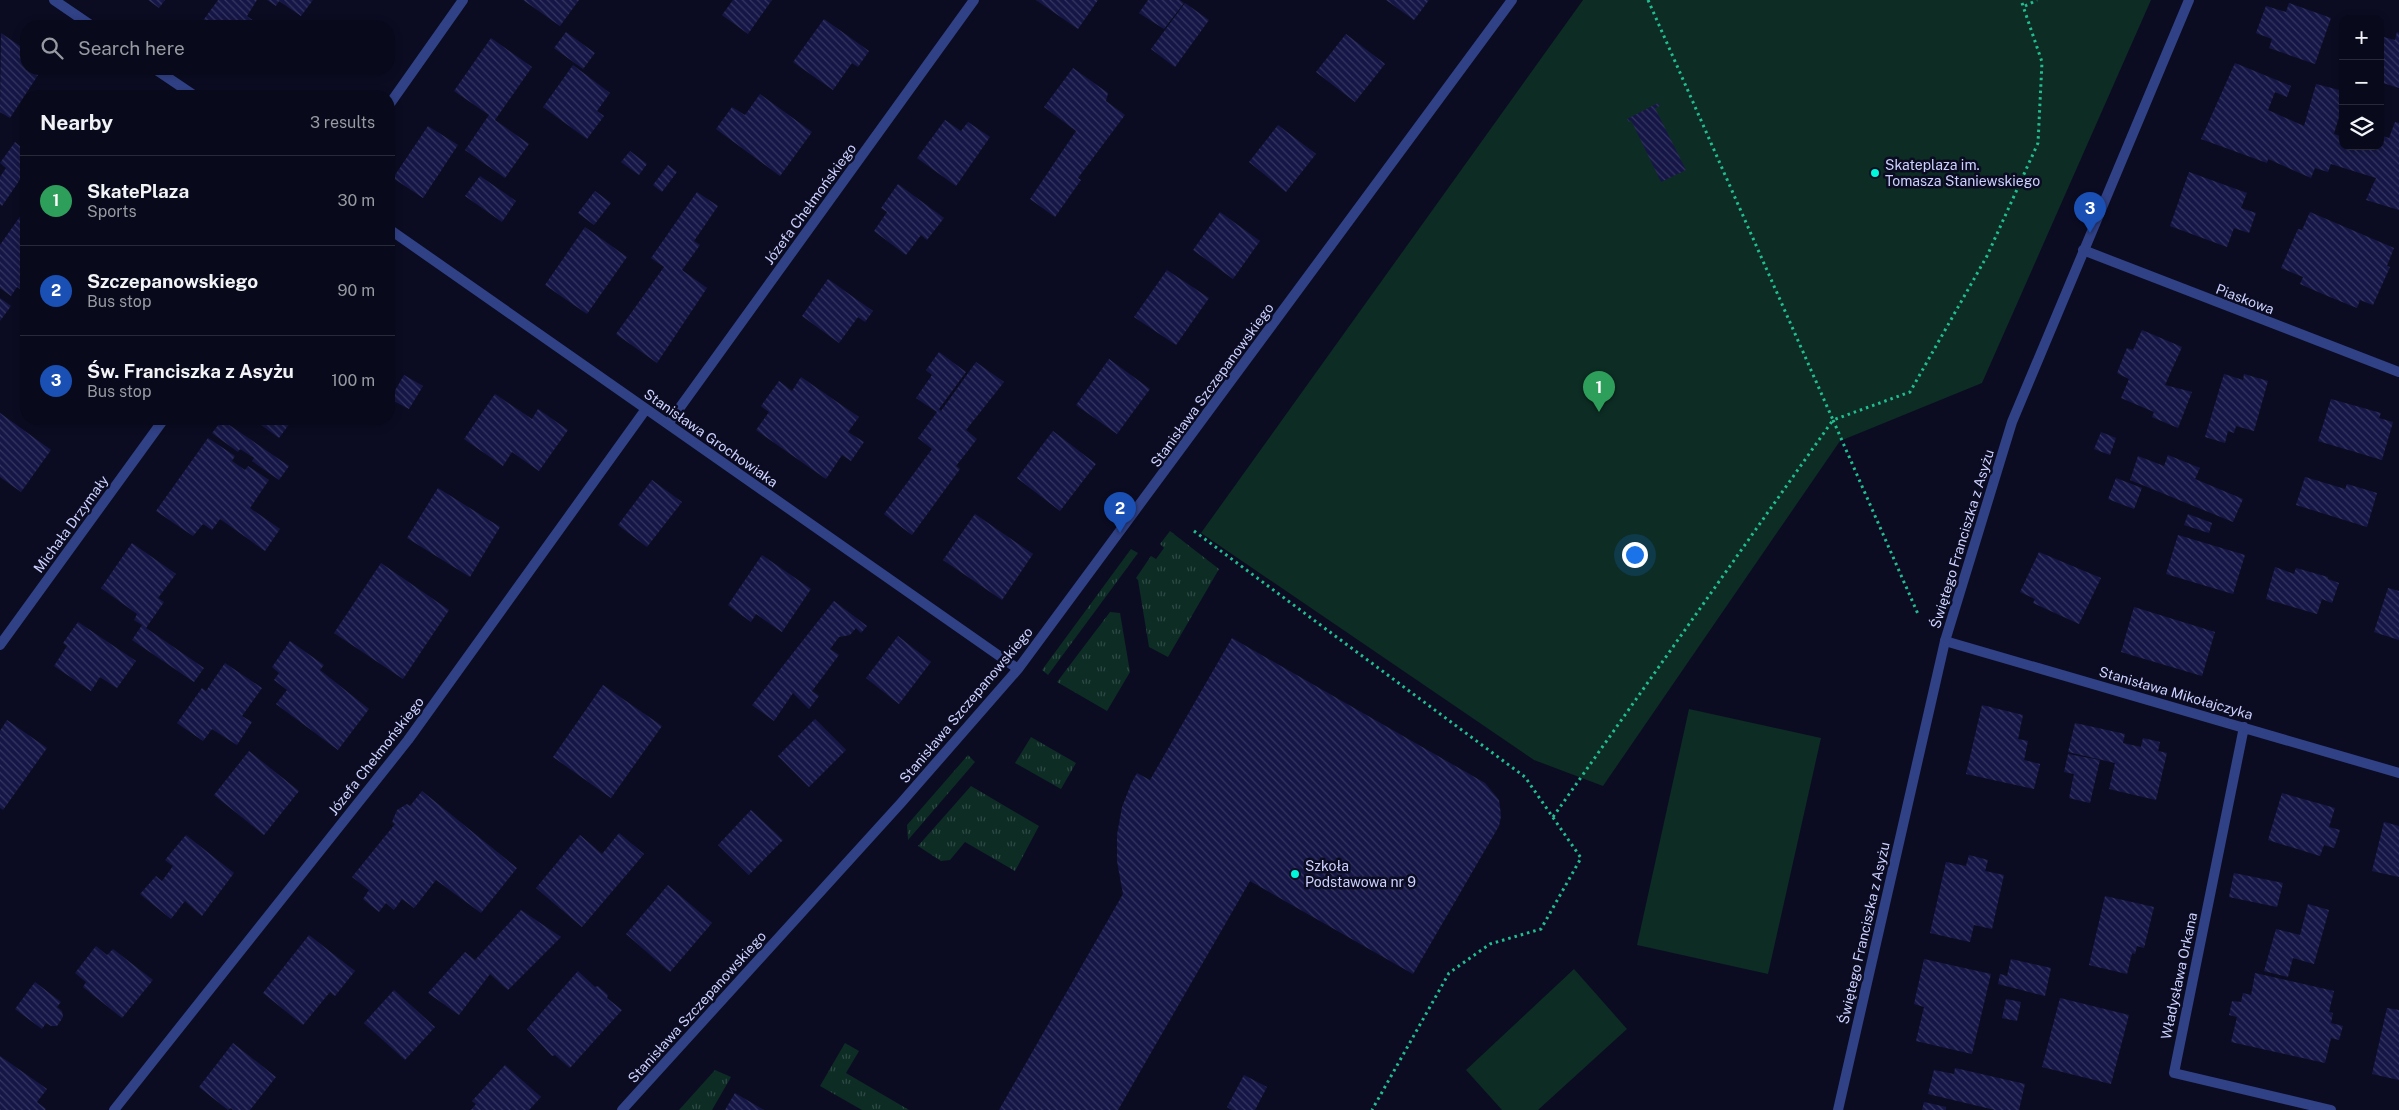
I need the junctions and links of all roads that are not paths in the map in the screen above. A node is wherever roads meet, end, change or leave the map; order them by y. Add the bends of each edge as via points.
1 (54, 0) edge
2 (463, 0) edge
3 (974, 0) edge
4 (1512, 0) edge
5 (2189, 0) edge
6 (83, 20) edge
7 (164, 75) edge
8 (186, 90) edge
9 (395, 96) edge
10 (395, 233) edge
11 (2083, 250) junction
12 (2399, 372) edge
13 (646, 409) junction
14 (668, 424) junction
15 (160, 425) edge
16 (1945, 641) junction
17 (0, 645) edge
18 (1018, 669) junction
19 (2244, 727) junction
20 (2399, 773) edge
21 (114, 1110) edge
22 (622, 1110) edge
23 (1838, 1110) edge
24 (2331, 1110) edge

1 - 6 street
2 - 9 street
3 - 14 street, Józefa Chełmońskiego
4 - 18 street, Stanisława Szczepanowskiego
5 - 11 street, Świętego Franciszka z Asyżu
7 - 8 street
10 - 13 street, Stanisława Grochowiaka
11 - 12 street, Piaskowa
11 - 16 street, Świętego Franciszka z Asyżu via 2012,422
13 - 14 street, Stanisława Grochowiaka
13 - 21 street, Józefa Chełmońskiego via 408,740
14 - 18 street, Stanisława Grochowiaka
15 - 17 street, Michała Drzymały
16 - 19 street, Stanisława Mikołajczyka
16 - 23 street, Świętego Franciszka z Asyżu
18 - 22 street, Stanisława Szczepanowskiego
19 - 20 street, Stanisława Mikołajczyka
19 - 24 street, Władysława Orkana via 2174,1073

